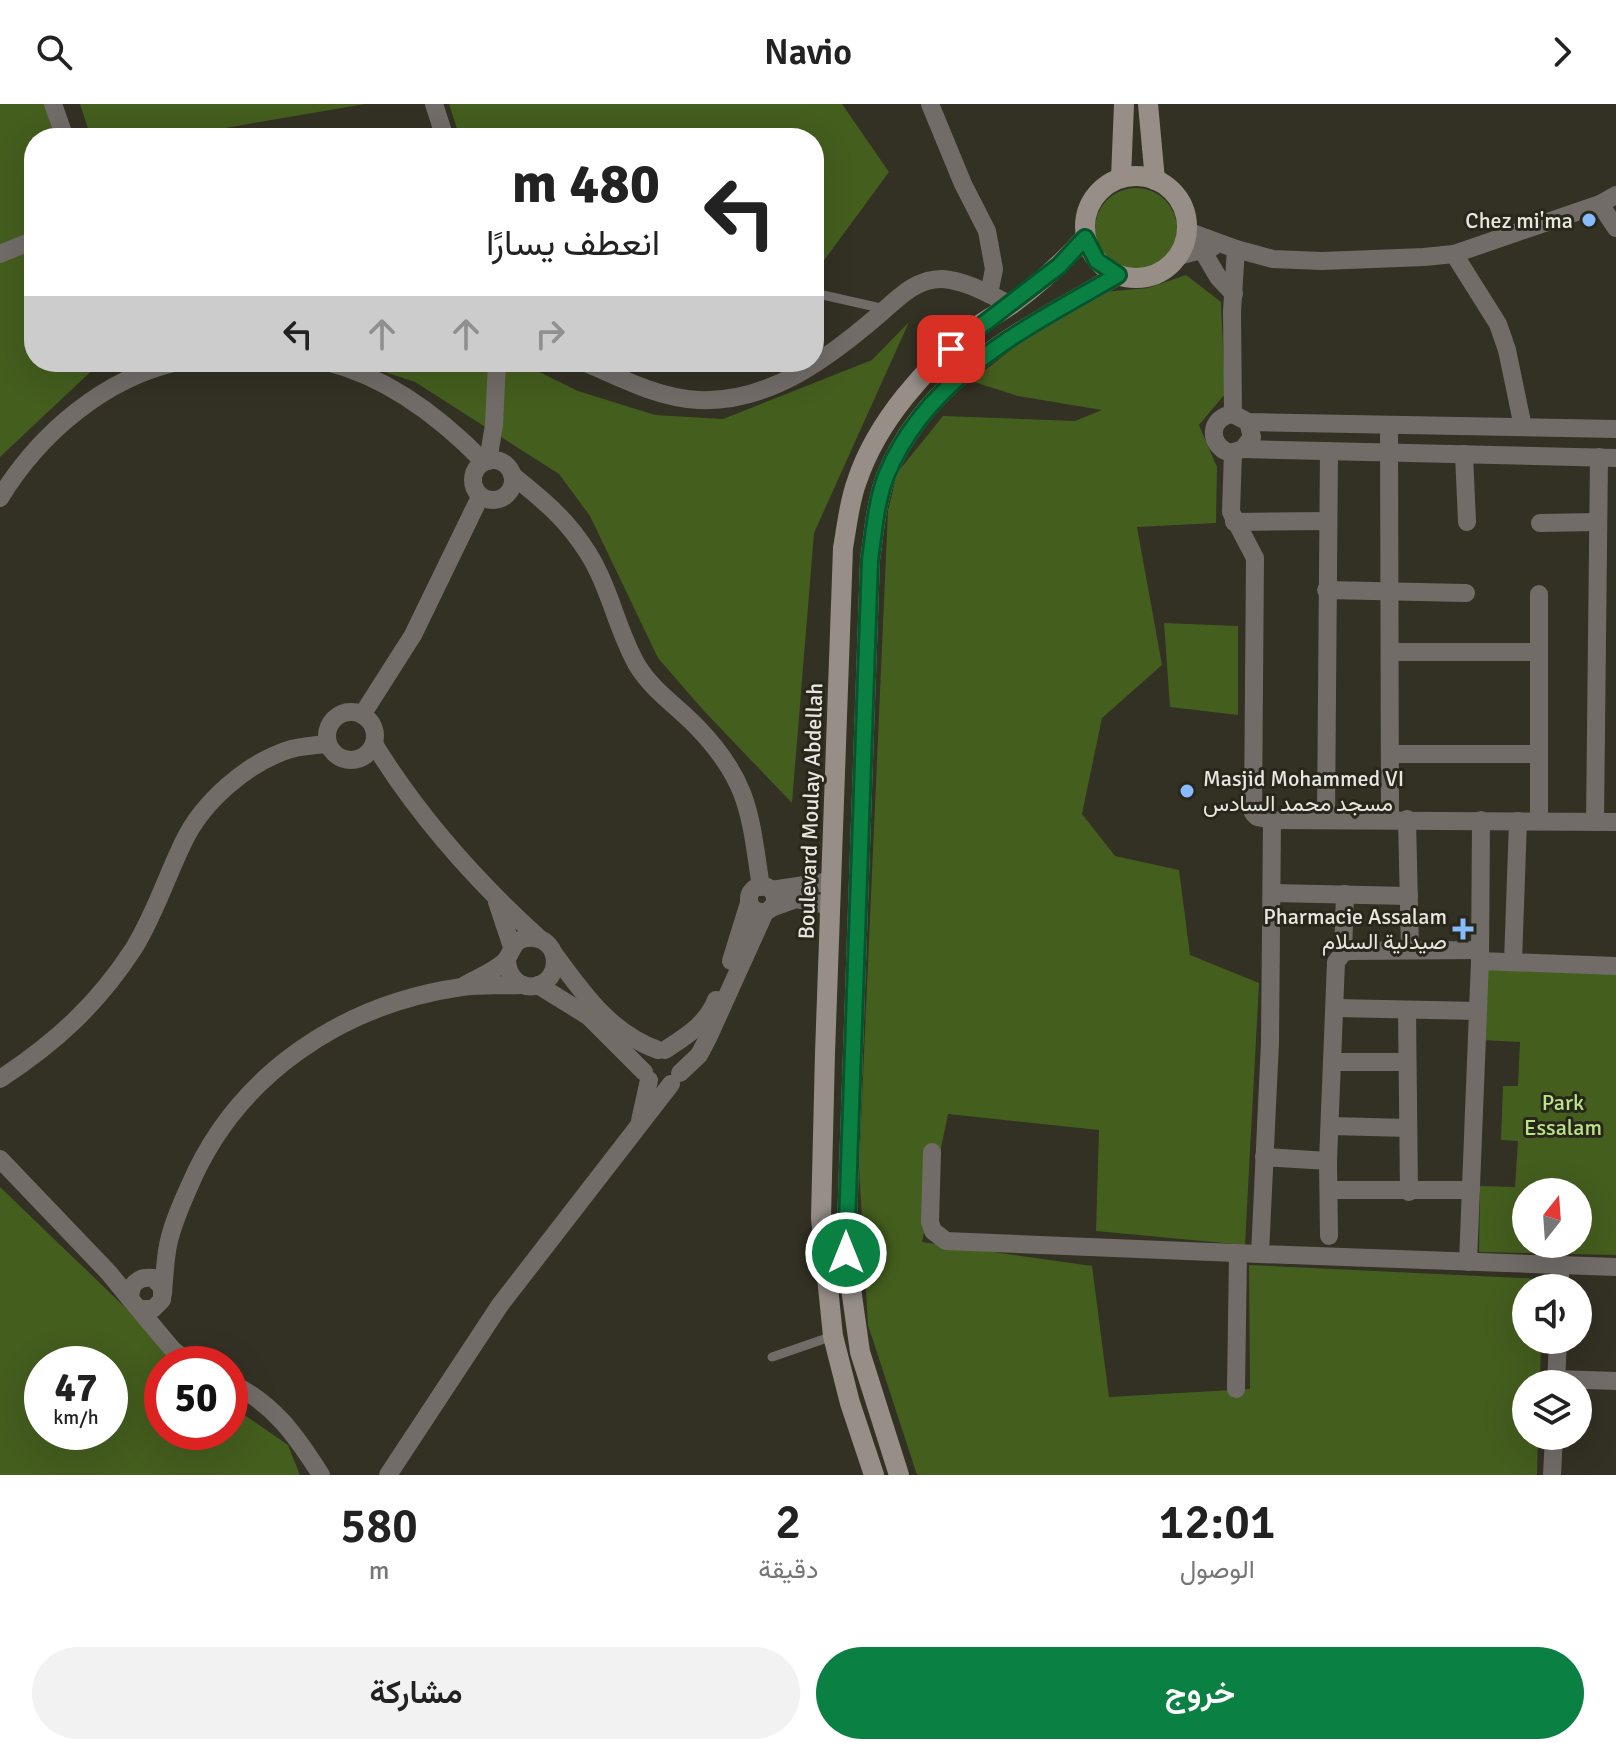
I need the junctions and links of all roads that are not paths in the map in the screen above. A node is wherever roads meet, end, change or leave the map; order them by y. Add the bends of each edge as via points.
1 (53, 104) edge
2 (434, 104) edge
3 (930, 104) edge
4 (1124, 104) edge
5 (1148, 104) edge
6 (61, 128) edge
7 (442, 128) edge
8 (1121, 178) junction
9 (1155, 180) junction
10 (1608, 200) edge
11 (1616, 228) edge
12 (1187, 231) junction
13 (1085, 238) junction
14 (24, 244) edge
15 (1230, 247) junction
16 (1202, 250) junction
17 (0, 254) edge
18 (1454, 254) junction
19 (1178, 256) junction
20 (1118, 275) junction
21 (989, 294) junction
22 (1234, 294) junction
23 (824, 295) edge
24 (1011, 305) junction
25 (886, 309) junction
26 (824, 358) edge
27 (151, 372) edge
28 (354, 372) edge
29 (497, 372) edge
30 (606, 372) edge
31 (801, 372) edge
32 (1241, 418) junction
33 (1389, 425) junction
34 (1523, 427) junction
35 (1616, 429) edge
36 (1238, 451) junction
37 (1329, 451) junction
38 (1390, 453) junction
39 (1464, 454) junction
40 (1608, 458) edge
41 (495, 471) junction
42 (480, 497) junction
43 (0, 498) edge
44 (1328, 521) junction
45 (1234, 522) junction
46 (1467, 522) dead end
47 (1598, 522) junction
48 (1540, 523) dead end
49 (1326, 590) junction
50 (1390, 591) junction
51 (1466, 593) dead end
52 (1539, 594) dead end
53 (1390, 652) junction
54 (1539, 652) junction
55 (1607, 690) edge
56 (362, 715) junction
57 (328, 744) junction
58 (374, 744) junction
59 (1390, 754) junction
60 (1539, 754) junction
61 (1606, 754) edge
62 (358, 759) junction
63 (401, 787) junction
64 (1326, 818) junction
65 (1399, 819) junction
66 (1272, 820) junction
67 (1481, 820) junction
68 (1518, 821) junction
69 (1539, 821) junction
70 (1595, 822) junction
71 (1616, 822) edge
72 (832, 881) junction
73 (1273, 893) junction
74 (1345, 894) junction
75 (1409, 896) junction
76 (496, 900) junction
77 (763, 900) junction
78 (831, 906) junction
79 (540, 939) junction
80 (1410, 950) junction
81 (1343, 953) junction
82 (509, 954) junction
83 (555, 955) junction
84 (1480, 956) junction
85 (1513, 962) junction
86 (1616, 966) edge
87 (530, 985) junction
88 (463, 987) junction
89 (1336, 1008) junction
90 (1407, 1010) junction
91 (1478, 1011) junction
92 (662, 1050) junction
93 (1332, 1062) junction
94 (1406, 1062) junction
95 (646, 1076) junction
96 (0, 1079) edge
97 (675, 1079) junction
98 (1331, 1126) junction
99 (639, 1128) junction
100 (1408, 1128) junction
101 (932, 1152) dead end
102 (1264, 1157) junction
103 (0, 1159) edge
104 (1328, 1161) junction
105 (1329, 1190) junction
106 (1471, 1190) junction
107 (1409, 1192) junction
108 (1329, 1236) dead end
109 (167, 1248) junction
110 (1238, 1254) junction
111 (1260, 1254) junction
112 (1468, 1262) junction
113 (1560, 1266) junction
114 (1616, 1267) edge
115 (1560, 1274) edge
116 (138, 1292) junction
117 (162, 1297) junction
118 (833, 1336) junction
119 (171, 1346) edge
120 (172, 1346) edge
121 (772, 1357) dead end
122 (1592, 1381) edge
123 (1616, 1381) edge
124 (1236, 1389) dead end
125 (248, 1393) edge
126 (1553, 1450) edge
127 (321, 1475) edge
128 (388, 1475) edge
129 (874, 1475) edge
130 (899, 1475) edge
131 (1552, 1475) edge

1 - 6 street
2 - 7 street
3 - 21 street via 987,231 994,269
4 - 8 main road
5 - 9 main road
8 - 9 main road
8 - 13 main road via 1099,191 1086,213
9 - 12 main road via 1182,206
10 - 11 street
10 - 18 street
12 - 15 street
12 - 19 main road
13 - 20 main road via 1097,261
13 - 24 main road, Boulevard Moulay Abdellah
14 - 17 street
15 - 16 street
15 - 18 street via 1273,259 1322,261
15 - 22 street
16 - 19 street
16 - 22 street
18 - 34 street via 1498,324
19 - 20 main road via 1158,274
20 - 130 main road via 991,351 939,393 900,447 877,507 870,560 846,1253 860,1352
21 - 24 street
21 - 25 street via 941,279 913,285
22 - 32 street
23 - 25 lane
24 - 72 main road, Boulevard Moulay Abdellah via 977,326 929,368 884,426 857,482 843,548
25 - 26 street
27 - 43 street via 121,383 58,426
28 - 41 street via 417,404
29 - 41 street
30 - 31 street via 642,388 698,400 732,397
32 - 33 street
32 - 36 street via 1252,437
32 - 36 street via 1218,420 1213,433 1223,450
33 - 34 street
33 - 38 street
34 - 35 street
36 - 37 street
36 - 45 street
37 - 38 street
37 - 44 street
38 - 39 street
38 - 50 street
39 - 40 street
39 - 46 street
40 - 47 street
41 - 42 street via 473,486
41 - 42 street via 492,501
41 - 77 street via 560,514 589,555 639,668 722,755 741,786 752,819
42 - 56 street via 413,635
44 - 45 street
44 - 49 street
45 - 66 street via 1255,558 1253,813
47 - 48 street
47 - 55 street
49 - 50 street
49 - 64 street
50 - 51 street
50 - 53 street
52 - 54 street
53 - 54 street
53 - 59 street
54 - 60 street
55 - 61 street
56 - 57 street via 338,715 328,728
56 - 58 street via 374,731
57 - 62 street via 336,756
57 - 96 street via 291,749 258,764 221,792 183,841 150,922 90,1007 68,1030
58 - 62 street
58 - 63 street
59 - 60 street
59 - 65 street
60 - 69 street
61 - 70 street
62 - 63 street
63 - 76 street
64 - 65 street
64 - 66 street
65 - 67 street
65 - 75 street
66 - 73 street
67 - 68 street
67 - 84 street
68 - 69 street
68 - 85 street
69 - 70 street
70 - 71 street
72 - 77 street
72 - 78 main road, Boulevard Moulay Abdellah
73 - 74 street
73 - 102 street
74 - 75 street
74 - 81 street
75 - 80 street
76 - 79 street
76 - 82 street
77 - 78 street
77 - 92 street via 713,1008 687,1036
77 - 97 street via 708,1038
78 - 118 main road, Boulevard Moulay Abdellah via 821,1218
79 - 82 street via 525,939
79 - 83 street
80 - 81 street
80 - 84 street
81 - 89 street via 1336,962
82 - 87 street via 511,976
82 - 88 street
83 - 87 street via 550,977
83 - 92 street via 615,1026 633,1040
84 - 85 street
84 - 91 street
85 - 86 street
87 - 88 street
87 - 95 street via 588,1016
88 - 109 street via 407,999 354,1019 272,1070 212,1139
89 - 90 street
89 - 93 street
90 - 91 street
90 - 94 street
91 - 106 street
92 - 95 street via 648,1055
92 - 97 street via 680,1064
93 - 94 street
93 - 98 street
94 - 100 street
95 - 97 street via 661,1086
95 - 99 street
97 - 99 street
98 - 100 street
98 - 104 street
99 - 128 street via 500,1305
100 - 107 street
101 - 110 street via 930,1222 946,1241
102 - 104 street
102 - 111 street
103 - 116 street via 109,1273
104 - 105 street
105 - 107 street
105 - 108 street
106 - 107 street
106 - 112 street
109 - 116 street
109 - 117 street
110 - 111 street
110 - 124 street
111 - 112 street
112 - 113 street
113 - 114 street
113 - 115 street
116 - 117 street via 153,1309
116 - 117 street via 158,1282
116 - 119 street
117 - 120 street
118 - 121 lane
118 - 129 main road, Boulevard Moulay Abdellah
122 - 123 street
125 - 127 street via 284,1421
126 - 131 street

